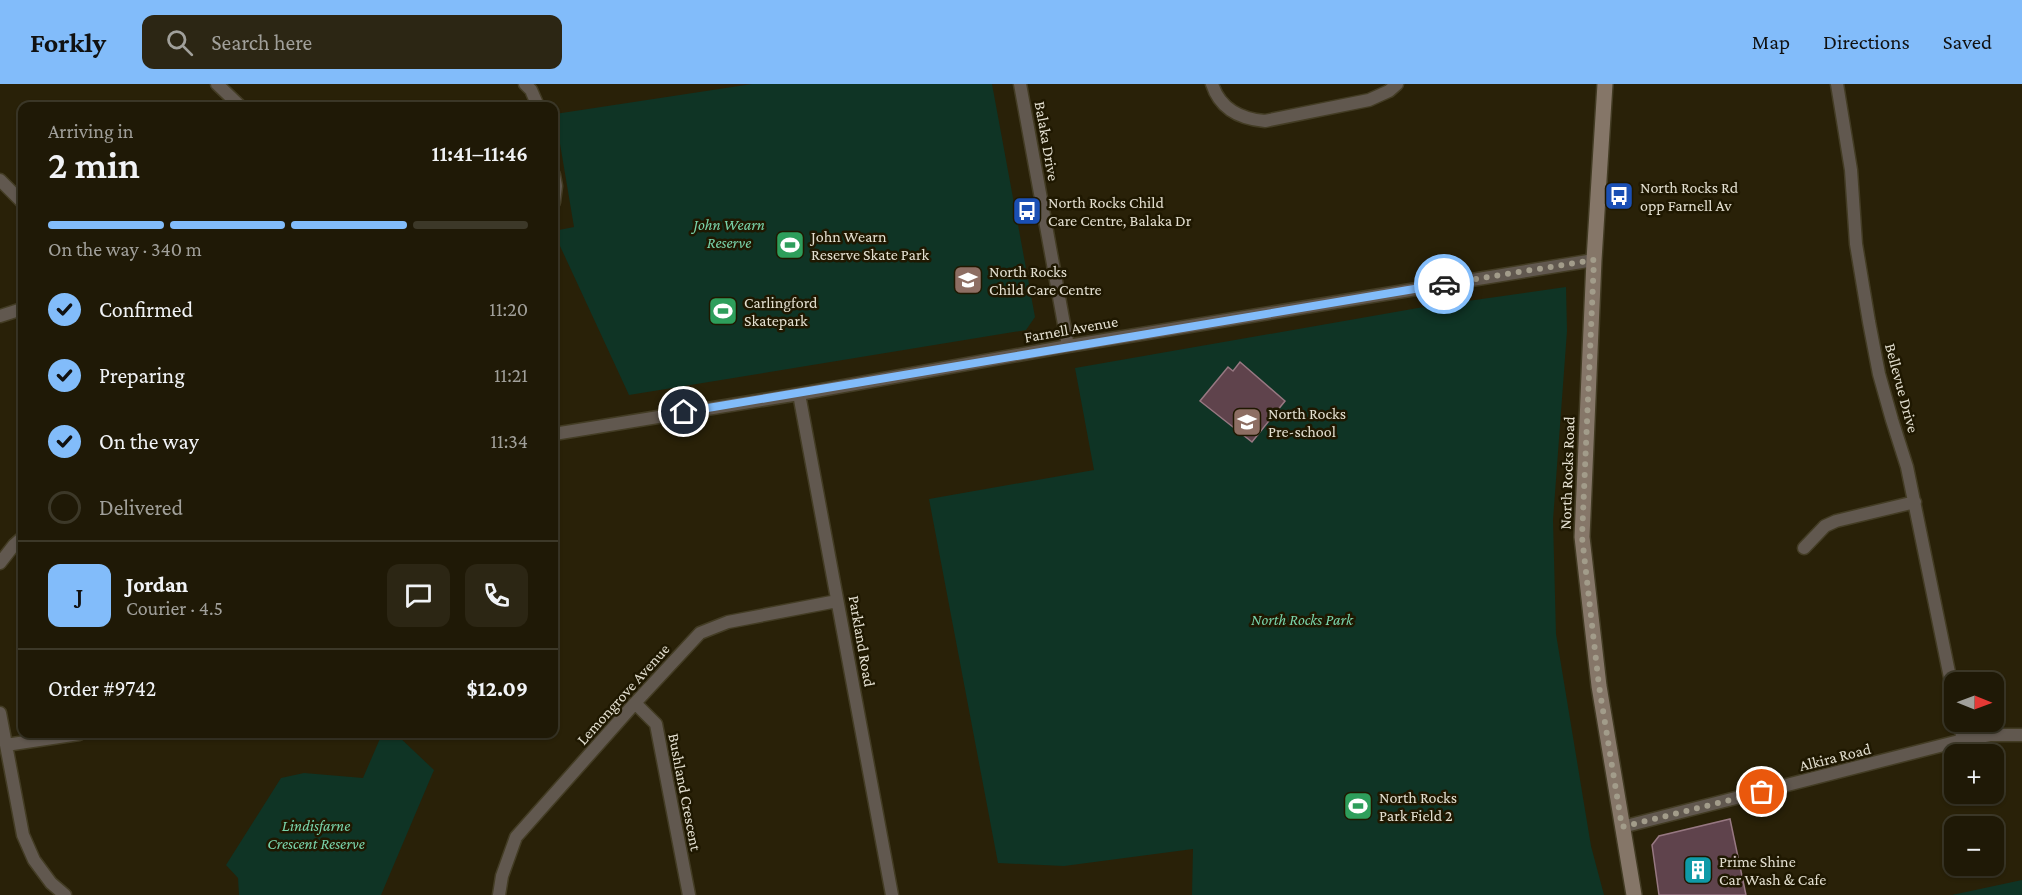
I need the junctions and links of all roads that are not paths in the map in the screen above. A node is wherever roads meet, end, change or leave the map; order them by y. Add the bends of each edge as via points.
1 (217, 84) edge
2 (525, 84) edge
3 (1020, 84) edge
4 (1212, 84) edge
5 (1397, 84) edge
6 (1605, 84) edge
7 (1837, 84) edge
8 (236, 102) edge
9 (536, 102) edge
10 (0, 180) edge
11 (18, 198) edge
12 (1594, 260) junction
13 (18, 310) edge
14 (0, 316) edge
15 (1068, 346) junction
16 (799, 394) junction
17 (558, 433) edge
18 (1915, 502) junction
19 (18, 542) edge
20 (1804, 548) dead end
21 (0, 563) edge
22 (837, 601) junction
23 (1949, 672) edge
24 (635, 703) junction
25 (0, 713) edge
26 (1961, 732) edge
27 (2022, 735) edge
28 (52, 738) edge
29 (1963, 740) junction
30 (6, 745) junction
31 (1622, 827) junction
32 (65, 895) edge
33 (499, 895) edge
34 (689, 895) edge
35 (891, 895) edge
36 (1634, 895) edge

1 - 8 street
2 - 9 street
3 - 15 street, Balaka Drive
4 - 5 street via 1230,111 1264,121 1369,100
6 - 12 main road, North Rocks Road
7 - 18 street, Bellevue Drive via 1869,321 1879,374 1908,466
10 - 11 street
12 - 15 street, Farnell Avenue
12 - 31 main road, North Rocks Road via 1582,537 1599,686
13 - 14 street
15 - 16 street, Farnell Avenue
16 - 17 street, Farnell Avenue
16 - 22 street, Parkland Road
18 - 20 street via 1836,521 1825,526
18 - 23 street, Bellevue Drive
19 - 21 street
22 - 24 street, Lemongrove Avenue via 728,622 700,633
22 - 35 street, Parkland Road
24 - 33 street, Lemongrove Avenue via 516,837
24 - 34 street, Bushland Crescent via 656,724
25 - 30 street
26 - 29 street
27 - 29 street, Alkira Road
28 - 30 street
29 - 31 street, Alkira Road
30 - 32 street via 23,835 34,860
31 - 36 main road, North Rocks Road

